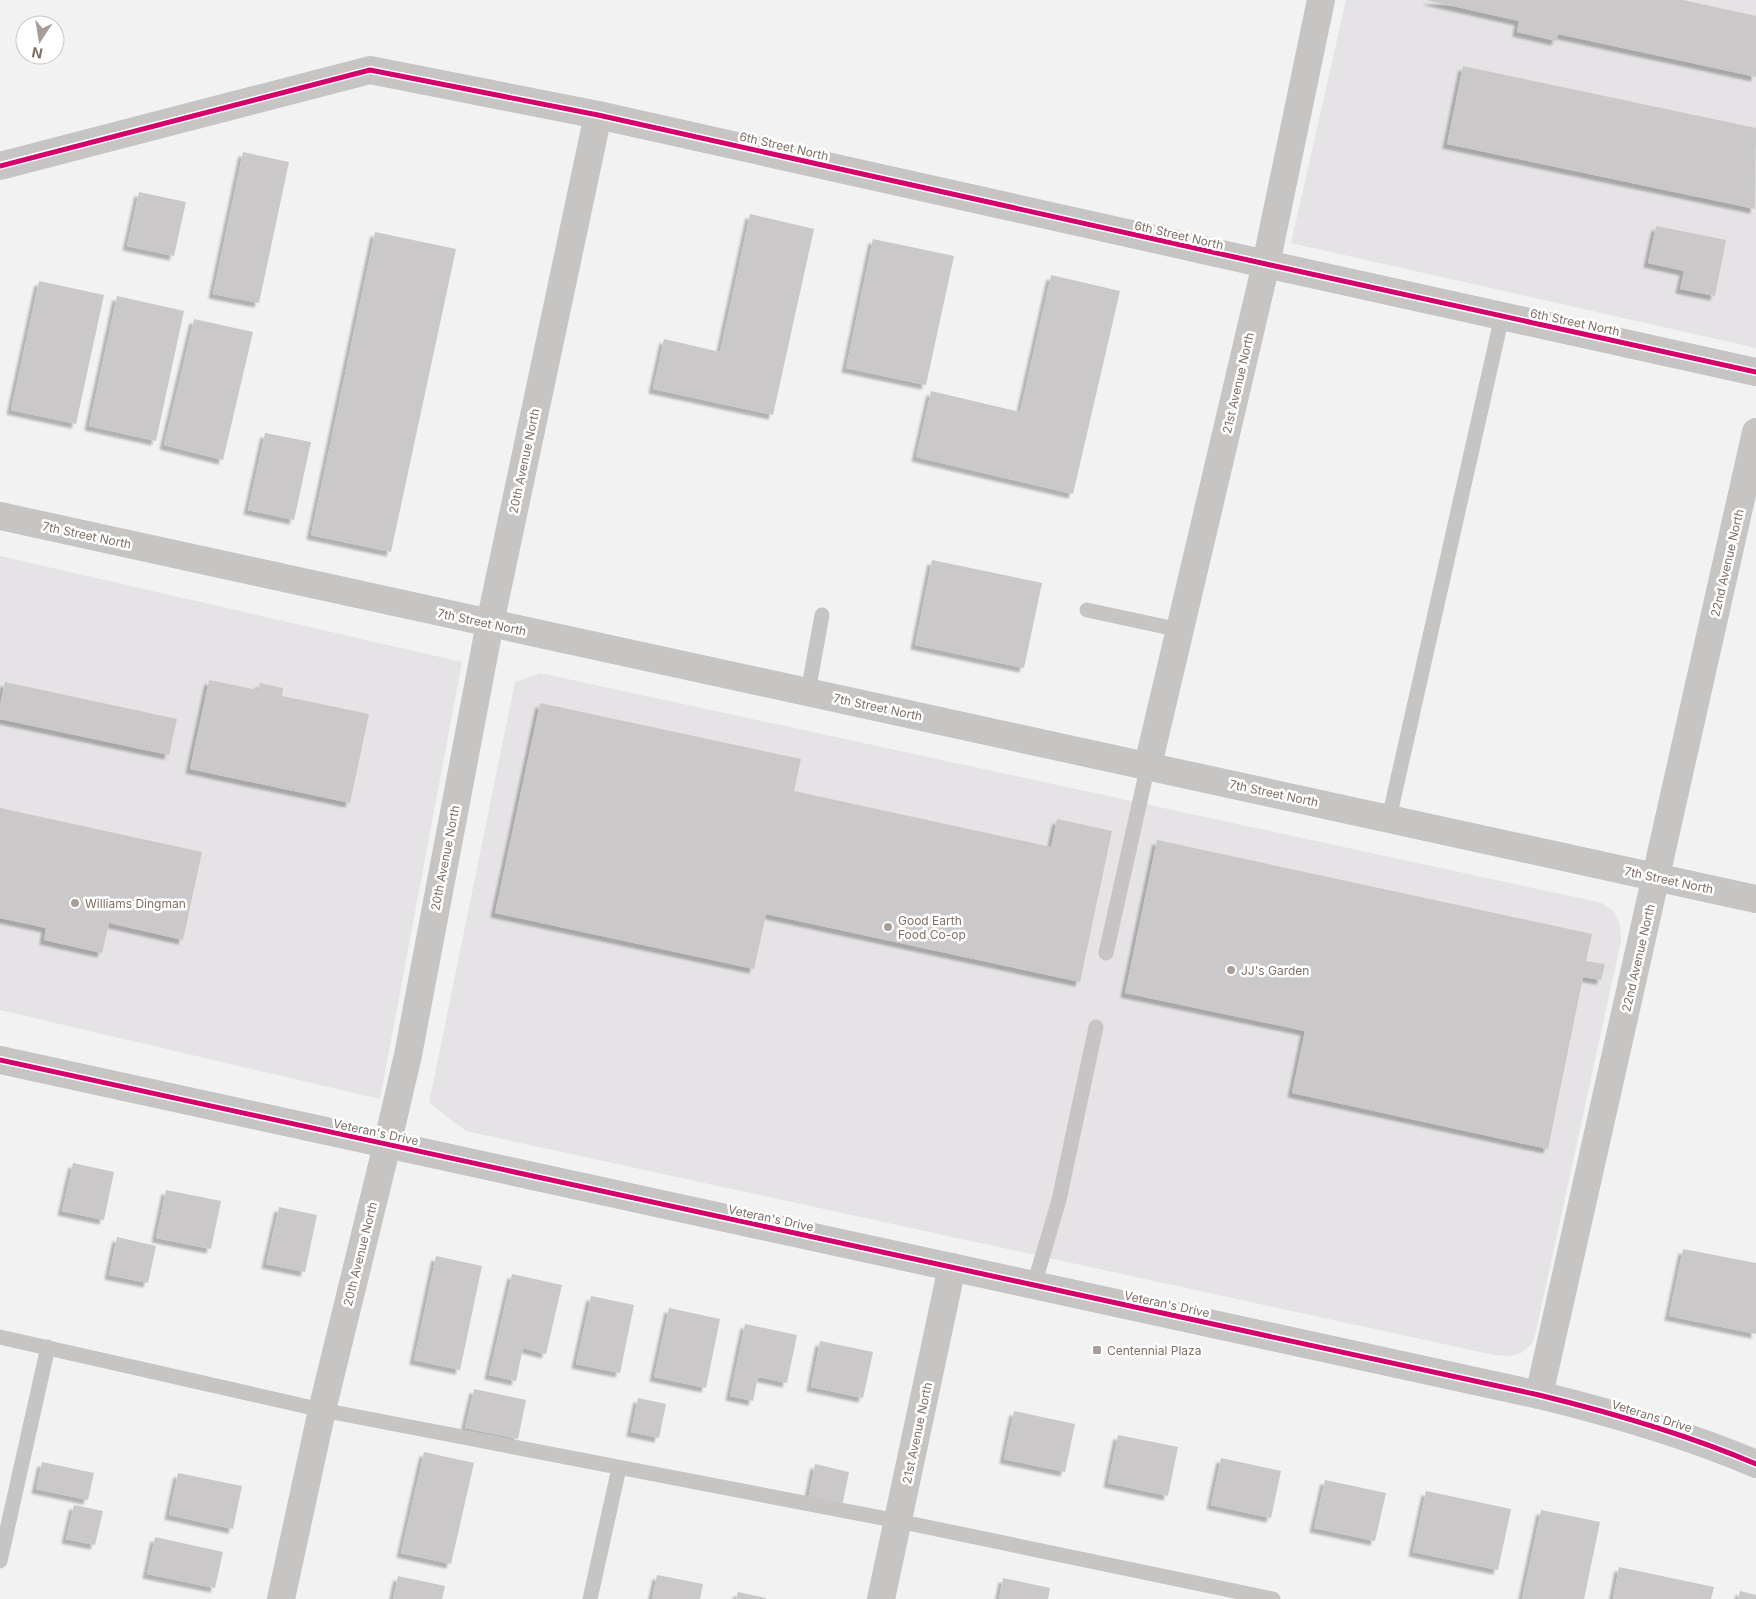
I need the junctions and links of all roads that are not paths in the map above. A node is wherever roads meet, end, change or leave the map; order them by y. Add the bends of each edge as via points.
1 (1321, 0) edge
2 (598, 115) junction
3 (0, 166) edge
4 (1266, 264) junction
5 (1502, 316) junction
6 (1756, 372) edge
7 (1756, 432) edge
8 (0, 516) edge
9 (1087, 610) dead end
10 (822, 615) dead end
11 (490, 623) junction
12 (1180, 630) junction
13 (808, 692) junction
14 (1148, 765) junction
15 (1388, 818) junction
16 (1656, 877) junction
17 (1756, 899) edge
18 (1106, 953) dead end
19 (1096, 1027) dead end
20 (0, 1060) edge
21 (387, 1145) junction
22 (952, 1267) junction
23 (1034, 1286) junction
24 (0, 1336) edge
25 (48, 1347) junction
26 (1539, 1395) junction
27 (322, 1410) junction
28 (1756, 1464) edge
29 (619, 1468) junction
30 (898, 1522) junction
31 (0, 1561) edge
32 (281, 1599) edge
33 (590, 1599) edge
34 (881, 1599) edge
35 (1273, 1599) edge

1 - 4 street, 21st Avenue North
2 - 3 street, 6th Street North via 370,70
2 - 4 street, 6th Street North
2 - 11 street, 20th Avenue North
4 - 5 street, 6th Street North
4 - 12 street, 21st Avenue North
5 - 6 street, 6th Street North
5 - 15 lane
7 - 16 street, 22nd Avenue North
8 - 11 street, 7th Street North
9 - 12 lane
10 - 13 lane
11 - 13 street, 7th Street North
11 - 21 street, 20th Avenue North
12 - 14 street, 21st Avenue North
13 - 14 street, 7th Street North
14 - 15 street, 7th Street North
14 - 18 lane
15 - 16 street, 7th Street North
16 - 17 street, 7th Street North
16 - 26 street, 22nd Avenue North
19 - 23 lane via 1059,1200
20 - 21 street, Veteran's Drive
21 - 22 street, Veteran's Drive
21 - 27 street, 20th Avenue North
22 - 23 street, Veteran's Drive
22 - 30 street, 21st Avenue North
23 - 26 street, Veteran's Drive
24 - 25 lane
25 - 27 lane
25 - 31 lane
26 - 28 street, Veterans Drive via 1667,1430
27 - 29 lane
27 - 32 street, 20th Avenue North
29 - 30 lane
29 - 33 lane
30 - 34 street, 21st Avenue North
30 - 35 lane

